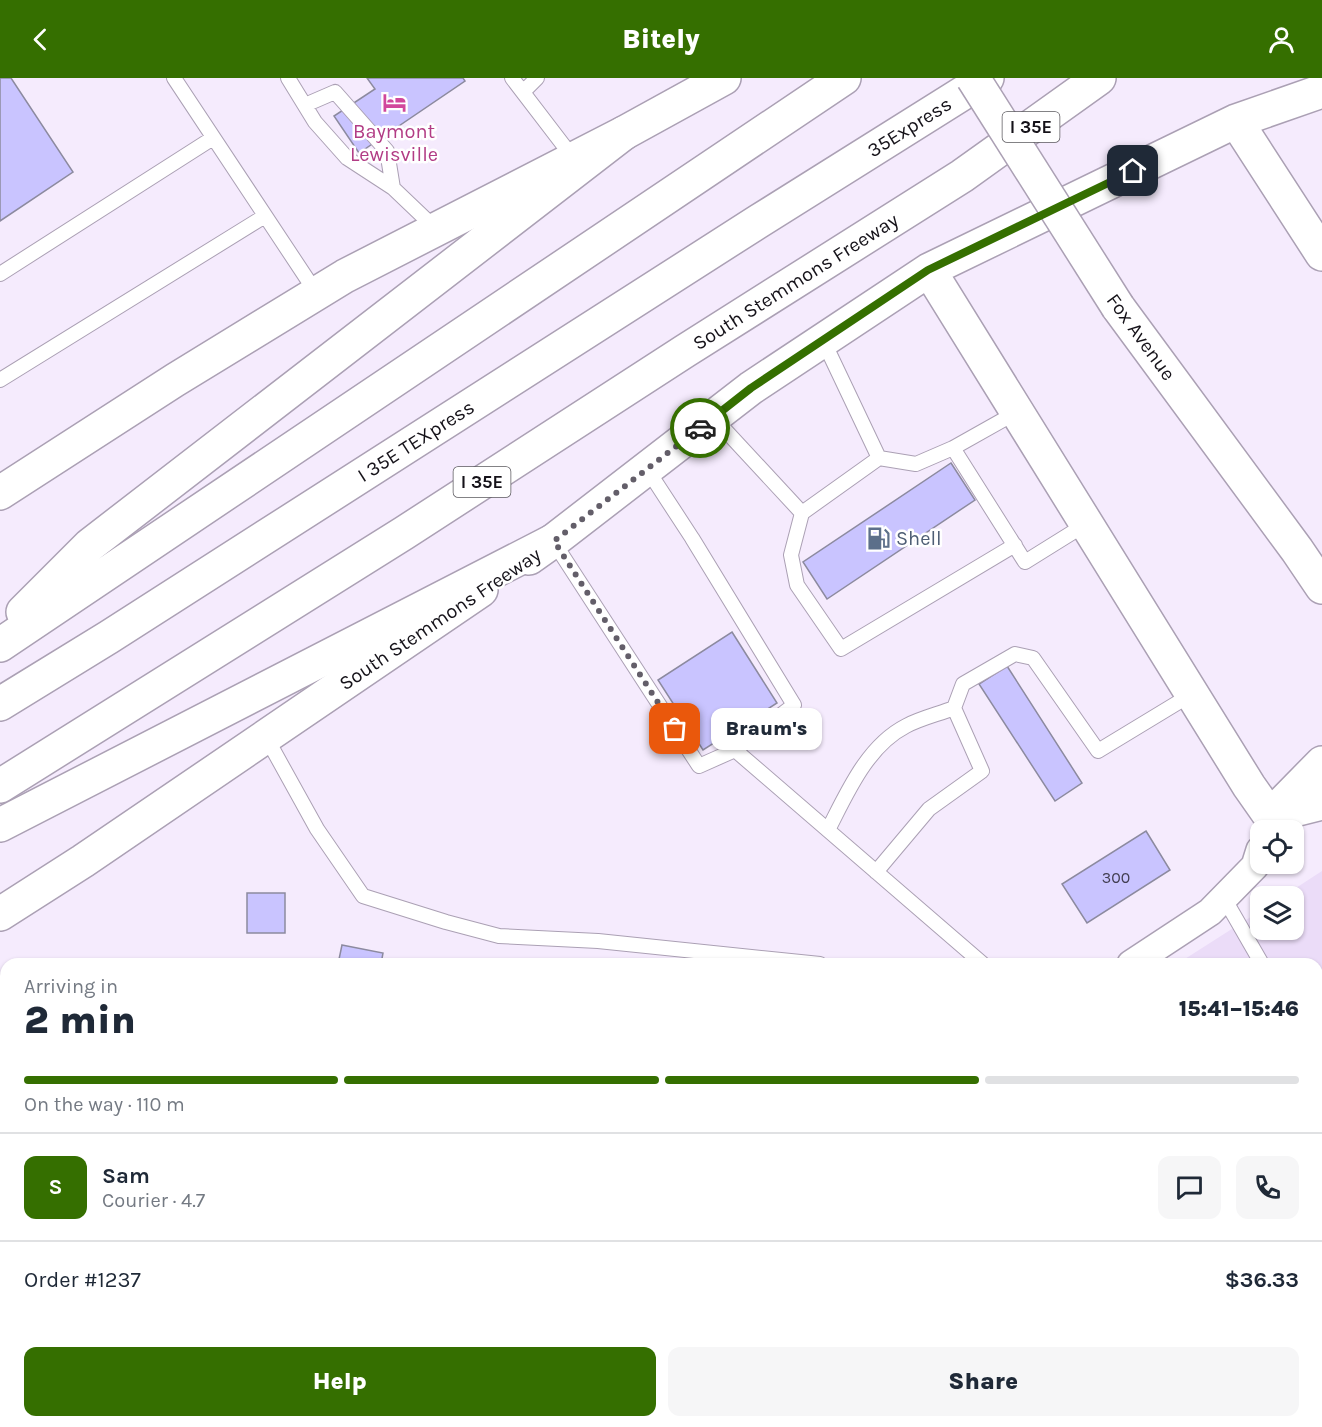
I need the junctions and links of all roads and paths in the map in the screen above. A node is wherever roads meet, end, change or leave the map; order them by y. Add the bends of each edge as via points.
1 (174, 78) edge
2 (288, 78) edge
3 (512, 78) edge
4 (537, 78) edge
5 (724, 78) edge
6 (844, 78) edge
7 (973, 78) edge
8 (987, 78) edge
9 (1099, 78) edge
10 (1322, 91) edge
11 (523, 92) junction
12 (305, 105) junction
13 (1236, 121) junction
14 (624, 133) junction
15 (213, 138) junction
16 (574, 159) junction
17 (832, 175) joint
18 (393, 188) junction
19 (265, 216) junction
20 (436, 230) junction
21 (1322, 254) edge
22 (928, 270) junction
23 (0, 274) edge
24 (317, 294) junction
25 (823, 340) junction
26 (0, 380) edge
27 (1017, 412) junction
28 (714, 417) junction
29 (953, 448) junction
30 (879, 458) junction
31 (646, 469) junction
32 (0, 493) edge
33 (802, 513) junction
34 (1086, 524) junction
35 (554, 541) junction
36 (1015, 544) junction
37 (1322, 587) edge
38 (0, 635) edge
39 (0, 645) edge
40 (1192, 694) junction
41 (0, 704) edge
42 (954, 708) junction
43 (266, 737) junction
44 (735, 750) junction
45 (1322, 763) edge
46 (0, 786) edge
47 (1322, 803) edge
48 (1266, 820) edge
49 (1272, 820) edge
50 (1278, 820) edge
51 (0, 825) edge
52 (828, 830) junction
53 (1250, 871) edge
54 (876, 872) junction
55 (1224, 898) junction
56 (0, 914) edge
57 (762, 958) edge
58 (976, 958) edge
59 (1140, 958) edge
60 (1259, 958) edge

1 - 15 lane
2 - 12 lane
3 - 11 lane
4 - 11 lane
5 - 14 main road
6 - 39 main road
7 - 37 main road, Fox Avenue, bridge via 1118,307
8 - 17 main road, 35Express
9 - 46 main road, South Stemmons Freeway / I 35E via 962,176 394,540
10 - 13 main road, South Stemmons Freeway
11 - 16 lane
12 - 18 lane via 347,158
12 - 18 lane via 335,92 387,151
13 - 21 main road
13 - 22 main road, South Stemmons Freeway
14 - 16 main road
14 - 38 main road via 90,545
15 - 19 lane
15 - 23 lane
16 - 20 main road
17 - 41 main road, I 35E TEXpress
18 - 20 lane
19 - 24 lane
19 - 26 lane
20 - 24 main road
22 - 25 main road, South Stemmons Freeway
22 - 27 main road
24 - 32 main road
25 - 28 main road, South Stemmons Freeway
25 - 30 lane
27 - 29 lane
27 - 34 main road
28 - 31 main road, South Stemmons Freeway
28 - 33 lane
29 - 30 lane via 916,464
29 - 36 lane
30 - 33 lane
31 - 35 main road, South Stemmons Freeway
31 - 44 lane via 794,705
33 - 36 lane via 791,555 797,585 841,650
34 - 36 lane via 1025,561
34 - 40 main road
35 - 43 main road, South Stemmons Freeway
35 - 44 lane via 699,766
35 - 51 main road
40 - 42 lane via 1098,751 1033,658 1015,654 963,684
40 - 48 main road
42 - 52 lane via 905,726 876,748
42 - 54 lane via 982,771 929,809
43 - 56 main road, South Stemmons Freeway
43 - 57 lane via 317,829 363,896 500,936 598,941
44 - 52 lane
45 - 49 main road
47 - 50 main road
52 - 54 lane
53 - 55 street
54 - 58 lane
55 - 59 street via 1210,912
55 - 60 lane

